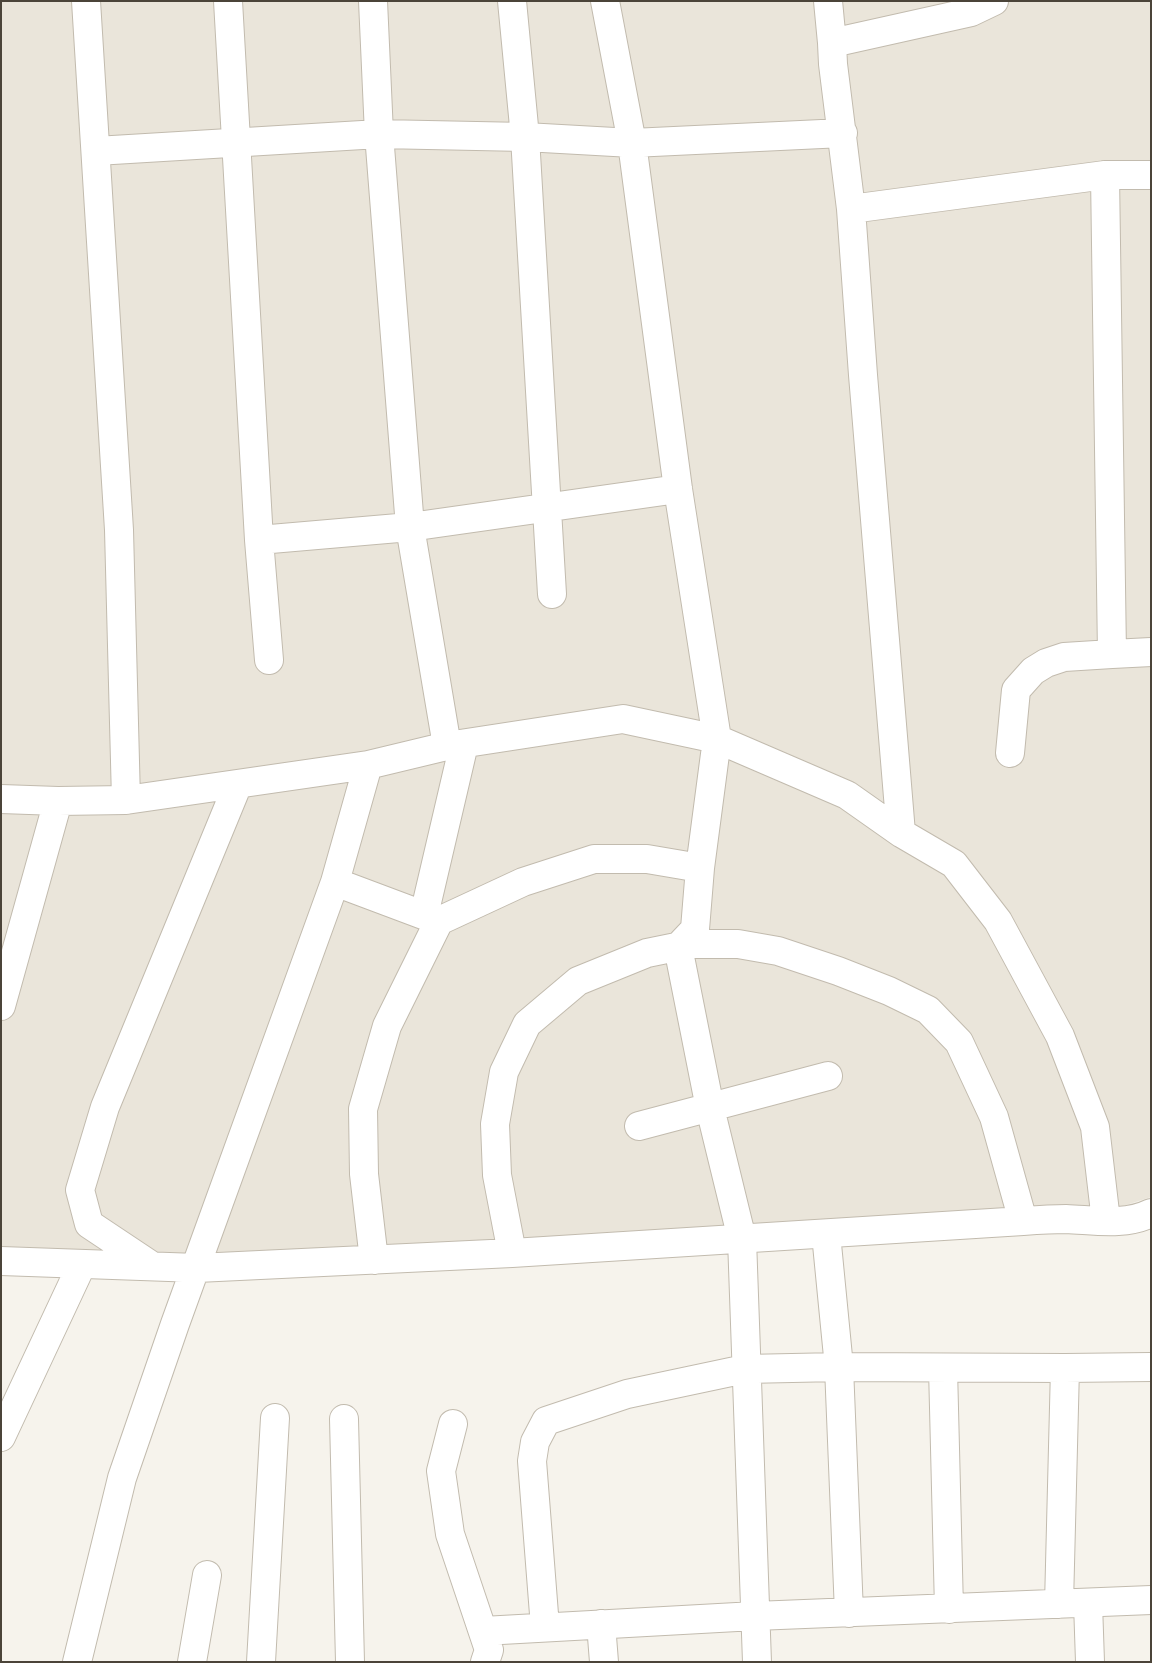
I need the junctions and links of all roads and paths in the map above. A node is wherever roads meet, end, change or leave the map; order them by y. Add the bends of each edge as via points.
1 (86, 1) edge
2 (228, 1) edge
3 (373, 1) edge
4 (512, 1) edge
5 (605, 1) edge
6 (828, 1) edge
7 (994, 1) edge
8 (832, 43) junction
9 (843, 133) junction
10 (379, 134) junction
11 (525, 137) junction
12 (237, 143) junction
13 (632, 143) junction
14 (96, 151) junction
15 (1105, 175) junction
16 (1151, 175) edge
17 (852, 209) junction
18 (678, 489) junction
19 (548, 507) junction
20 (410, 527) junction
21 (259, 540) junction
22 (552, 594) dead end
23 (1151, 652) edge
24 (1112, 654) junction
25 (269, 660) dead end
26 (717, 739) junction
27 (456, 745) junction
28 (1010, 753) dead end
29 (368, 765) junction
30 (238, 784) junction
31 (1, 799) edge
32 (126, 800) junction
33 (58, 801) junction
34 (901, 833) junction
35 (700, 868) junction
36 (335, 882) junction
37 (432, 918) junction
38 (678, 947) junction
39 (1, 1006) edge
40 (828, 1076) dead end
41 (710, 1108) junction
42 (639, 1126) dead end
43 (1151, 1214) edge
44 (1023, 1221) junction
45 (1106, 1221) junction
46 (826, 1234) junction
47 (742, 1239) junction
48 (512, 1253) junction
49 (374, 1260) junction
50 (1, 1261) edge
51 (82, 1264) junction
52 (152, 1266) junction
53 (197, 1268) junction
54 (1151, 1366) edge
55 (840, 1367) junction
56 (943, 1368) junction
57 (1065, 1368) junction
58 (745, 1369) junction
59 (275, 1418) dead end
60 (344, 1419) dead end
61 (453, 1424) dead end
62 (1, 1437) edge
63 (207, 1575) dead end
64 (1151, 1600) edge
65 (1088, 1603) junction
66 (1059, 1604) junction
67 (949, 1608) junction
68 (849, 1613) junction
69 (755, 1616) junction
70 (601, 1624) junction
71 (545, 1627) junction
72 (483, 1631) junction
73 (77, 1662) edge
74 (192, 1662) edge
75 (261, 1662) edge
76 (350, 1662) edge
77 (485, 1662) edge
78 (604, 1662) edge
79 (758, 1662) edge
80 (1090, 1662) edge

1 - 14 street
2 - 12 street
3 - 10 street
4 - 11 street
5 - 13 street
6 - 8 street
7 - 8 street via 972,12
8 - 9 street
9 - 13 street
9 - 17 street
10 - 11 street
10 - 12 street
10 - 20 street
11 - 13 street
11 - 19 street
12 - 14 street
12 - 21 street
13 - 18 street
14 - 32 street via 119,530
15 - 16 street
15 - 17 street
15 - 24 street
17 - 34 street
18 - 19 street
18 - 26 street
19 - 20 street
19 - 22 street
20 - 21 street
20 - 27 street
21 - 25 street
23 - 24 street
24 - 28 street via 1064,656 1033,671 1016,690
26 - 27 street via 623,719
26 - 34 street via 847,795
26 - 35 street
27 - 29 street
27 - 37 street
29 - 30 street
29 - 36 street
30 - 32 street
30 - 52 street via 105,1107 80,1190 90,1224
31 - 33 street
32 - 33 street
33 - 39 street
34 - 45 street via 954,864 998,921 1060,1036 1095,1127
35 - 37 street via 647,859 594,858
35 - 38 street via 695,929
36 - 37 street
36 - 53 street
37 - 49 street via 387,1026 363,1109 364,1174
38 - 41 street
38 - 44 street via 738,944 778,951 889,991 928,1010 959,1042 994,1117
38 - 48 street via 647,953 578,981 527,1024 504,1072 495,1124 497,1176
40 - 41 street
41 - 42 street
41 - 47 street
43 - 45 street via 1140,1219
44 - 45 street
44 - 46 street
46 - 47 street
46 - 55 street
47 - 48 street
47 - 58 street
48 - 49 street
49 - 53 street
50 - 51 street
51 - 52 street
51 - 62 street
52 - 53 street
53 - 73 street via 122,1478
54 - 57 street
55 - 56 street
55 - 58 street
55 - 68 street
56 - 57 street
56 - 67 street
57 - 66 street
58 - 69 street
58 - 71 street via 627,1394 546,1421 535,1442 532,1461
59 - 75 street
60 - 76 street
61 - 72 street via 441,1471 448,1525
63 - 74 street
64 - 65 street
65 - 66 street
65 - 80 street
66 - 67 street
67 - 68 street
68 - 69 street
69 - 70 street
69 - 79 street
70 - 71 street
70 - 78 street
71 - 72 street
72 - 77 street via 489,1650

